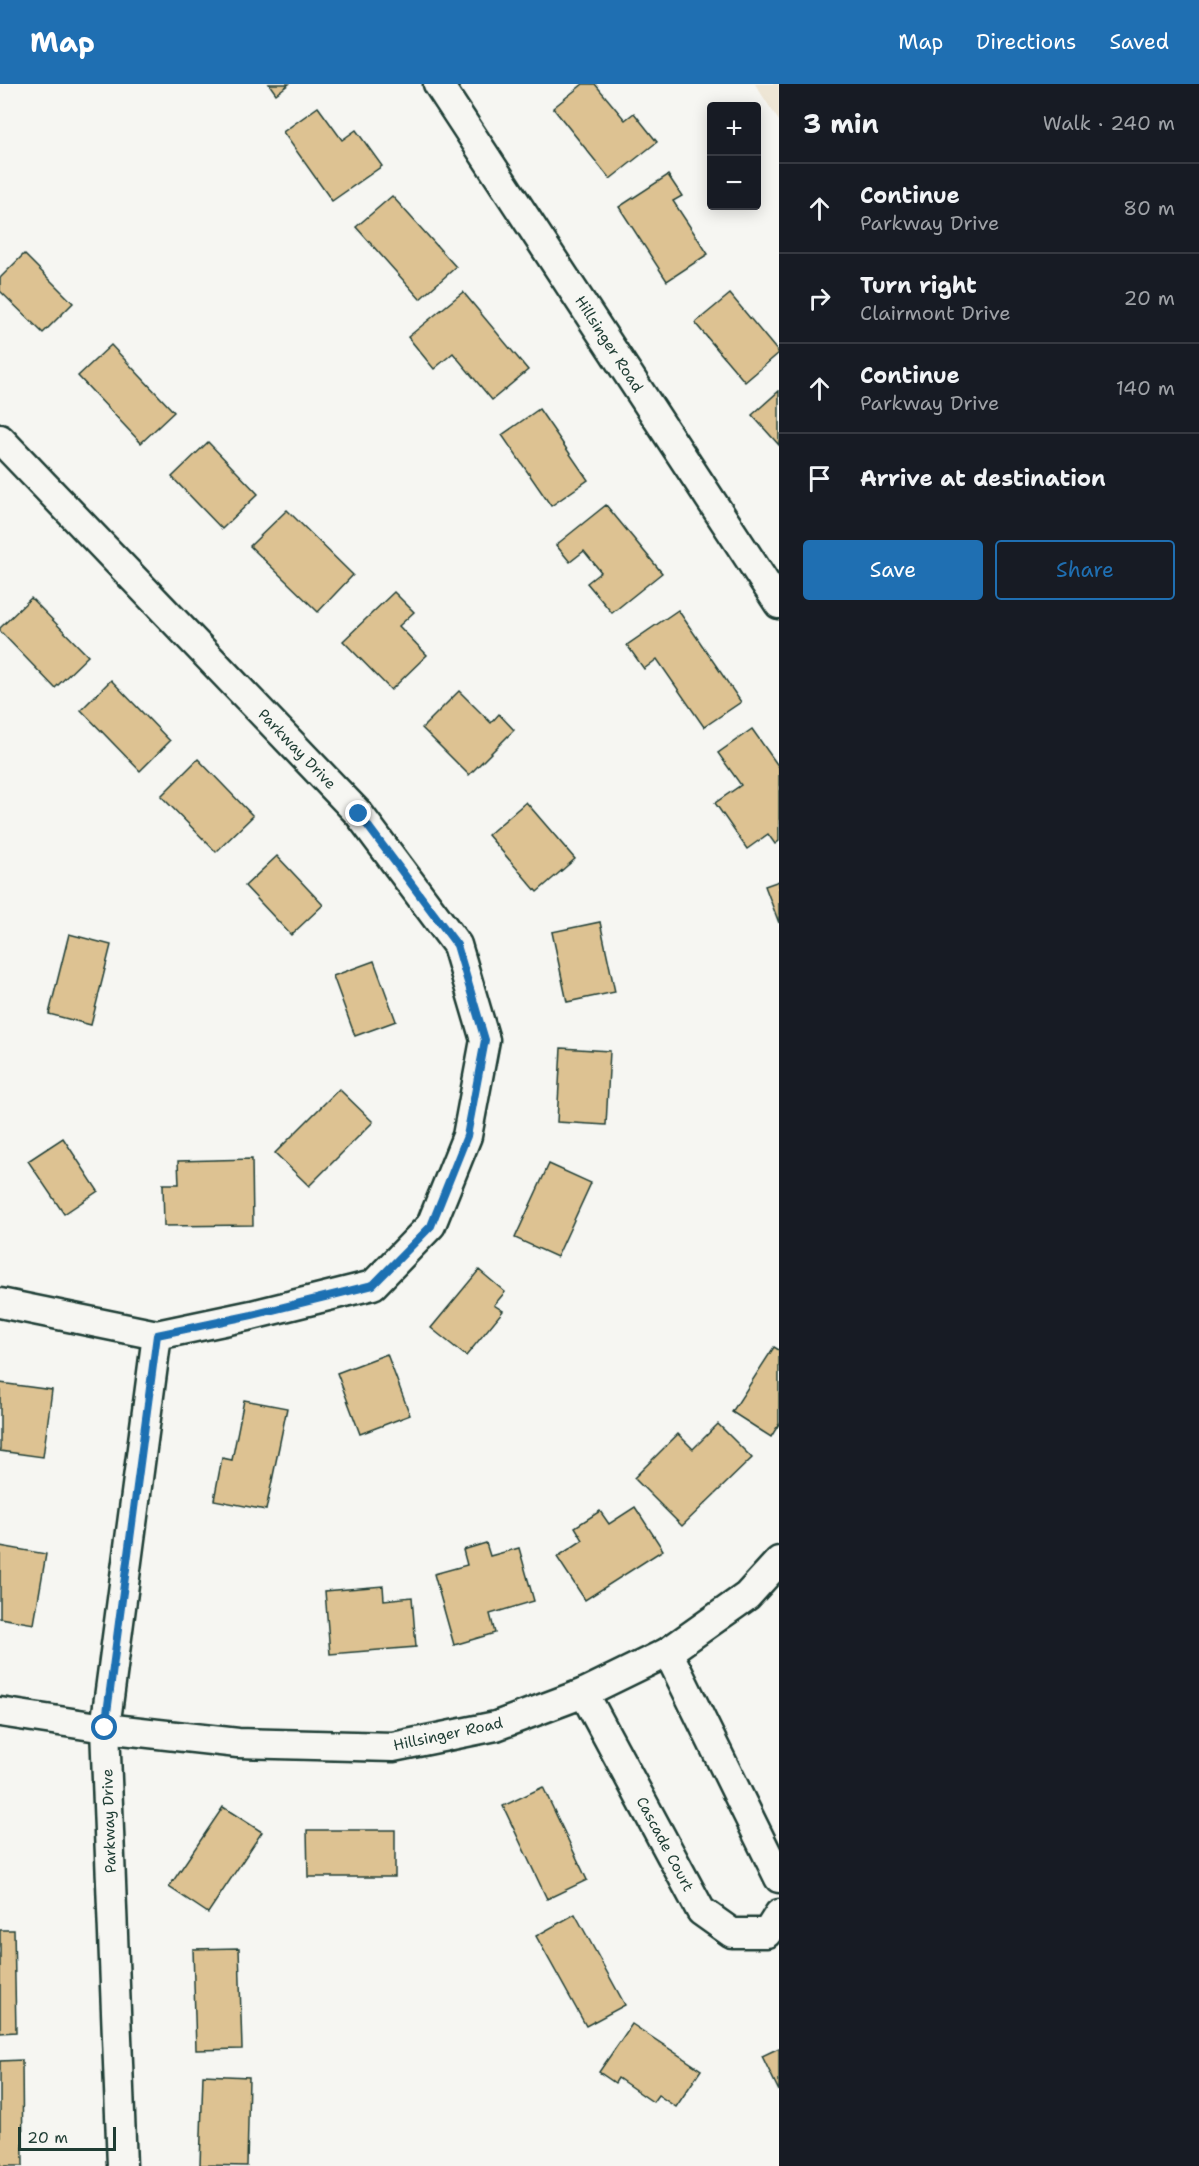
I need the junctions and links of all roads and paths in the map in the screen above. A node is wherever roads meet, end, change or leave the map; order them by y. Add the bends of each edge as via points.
1 (438, 84) edge
2 (0, 439) edge
3 (779, 604) edge
4 (0, 1303) edge
5 (157, 1335) junction
6 (779, 1561) edge
7 (668, 1652) junction
8 (584, 1693) junction
9 (0, 1712) edge
10 (105, 1728) junction
11 (779, 1878) edge
12 (779, 1914) edge
13 (122, 2166) edge

1 - 3 street, Hillsinger Road
2 - 5 street, Parkway Drive via 359,814 457,945 485,1040 467,1136 431,1226 373,1285
4 - 5 street
5 - 10 street, Parkway Drive
6 - 7 street, Hillsinger Road via 747,1596
7 - 8 street, Hillsinger Road
7 - 11 street
8 - 10 street, Hillsinger Road via 496,1726 393,1747 238,1743
8 - 12 street, Cascade Court via 701,1911 732,1933 767,1934
9 - 10 street, Hillsinger Road
10 - 13 street, Parkway Drive

